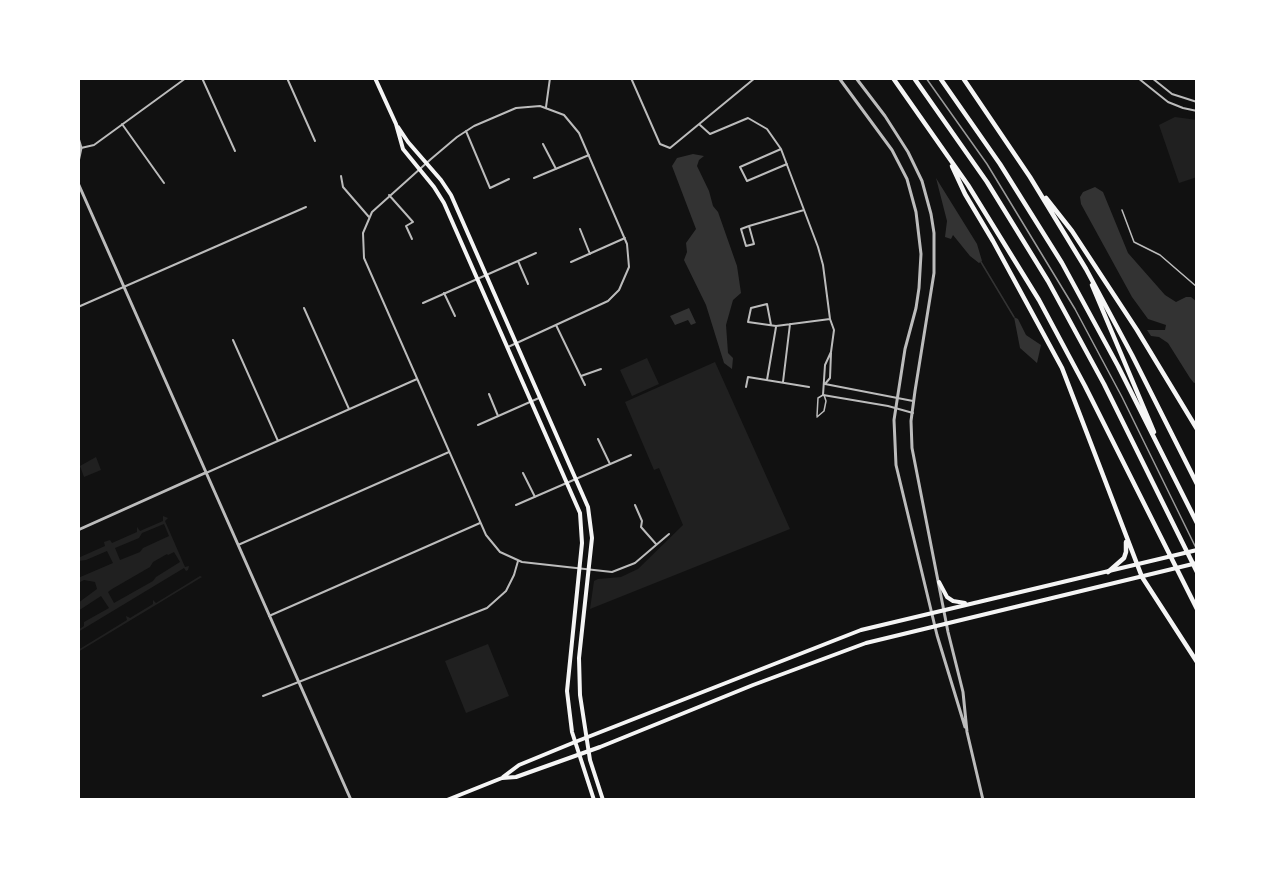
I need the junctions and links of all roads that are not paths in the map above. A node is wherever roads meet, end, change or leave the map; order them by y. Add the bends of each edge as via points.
1 (186, 78) edge
2 (202, 78) edge
3 (287, 78) edge
4 (375, 78) edge
5 (550, 78) edge
6 (631, 78) edge
7 (755, 78) edge
8 (839, 78) edge
9 (856, 78) edge
10 (892, 78) edge
11 (914, 78) edge
12 (940, 78) edge
13 (963, 78) edge
14 (1138, 78) edge
15 (1152, 78) edge
16 (1197, 102) edge
17 (546, 107) junction
18 (1197, 111) edge
19 (122, 124) junction
20 (396, 124) junction
21 (700, 125) junction
22 (466, 131) junction
23 (78, 138) edge
24 (315, 141) dead end
25 (543, 144) dead end
26 (81, 148) junction
27 (781, 149) junction
28 (235, 152) dead end
29 (946, 152) junction
30 (589, 155) junction
31 (78, 162) edge
32 (426, 163) junction
33 (788, 164) junction
34 (419, 169) junction
35 (556, 169) junction
36 (341, 176) dead end
37 (1030, 177) junction
38 (534, 178) dead end
39 (509, 179) dead end
40 (78, 183) edge
41 (164, 183) dead end
42 (389, 195) junction
43 (306, 207) dead end
44 (804, 210) junction
45 (1122, 210) dead end
46 (369, 217) junction
47 (749, 226) junction
48 (580, 230) dead end
49 (625, 238) junction
50 (412, 239) dead end
51 (536, 253) dead end
52 (591, 254) junction
53 (518, 261) junction
54 (571, 262) dead end
55 (1086, 268) junction
56 (485, 274) junction
57 (477, 278) junction
58 (528, 284) dead end
59 (124, 287) junction
60 (1197, 287) edge
61 (444, 293) junction
62 (423, 303) dead end
63 (78, 307) edge
64 (304, 308) dead end
65 (455, 316) dead end
66 (830, 319) junction
67 (790, 324) junction
68 (556, 325) junction
69 (774, 326) junction
70 (233, 340) dead end
71 (516, 342) junction
72 (508, 346) junction
73 (831, 352) junction
74 (601, 369) dead end
75 (581, 376) junction
76 (417, 379) junction
77 (767, 380) junction
78 (783, 382) junction
79 (825, 384) junction
80 (585, 385) dead end
81 (746, 387) dead end
82 (809, 387) dead end
83 (489, 394) dead end
84 (823, 394) junction
85 (541, 397) junction
86 (898, 398) junction
87 (532, 401) junction
88 (914, 402) junction
89 (896, 409) junction
90 (349, 410) junction
91 (913, 413) junction
92 (498, 416) junction
93 (478, 425) dead end
94 (1197, 429) edge
95 (598, 439) dead end
96 (278, 441) junction
97 (449, 452) junction
98 (1162, 454) junction
99 (631, 455) dead end
100 (610, 465) junction
101 (206, 473) junction
102 (523, 473) dead end
103 (577, 479) junction
104 (568, 483) junction
105 (1197, 484) edge
106 (535, 497) junction
107 (516, 505) dead end
108 (635, 505) dead end
109 (480, 523) junction
110 (1197, 523) edge
111 (78, 530) edge
112 (669, 534) dead end
113 (1126, 536) junction
114 (656, 544) junction
115 (238, 545) junction
116 (1197, 550) edge
117 (518, 561) junction
118 (1197, 563) edge
119 (1137, 565) junction
120 (580, 568) junction
121 (589, 570) junction
122 (1108, 572) junction
123 (1197, 572) edge
124 (1142, 577) junction
125 (939, 582) junction
126 (969, 604) junction
127 (1197, 609) edge
128 (944, 610) junction
129 (932, 613) junction
130 (269, 616) junction
131 (947, 625) junction
132 (935, 627) junction
133 (1197, 662) edge
134 (299, 683) junction
135 (263, 696) dead end
136 (967, 732) junction
137 (585, 738) junction
138 (575, 742) junction
139 (588, 750) junction
140 (578, 754) junction
141 (502, 778) junction
142 (351, 800) edge
143 (447, 800) edge
144 (594, 800) edge
145 (603, 800) edge
146 (983, 800) edge

1 - 19 street
2 - 28 street
3 - 24 street
4 - 20 main road
5 - 17 street
6 - 21 street via 664,147 675,146
7 - 21 street
8 - 86 street via 892,150 907,179 916,212 921,254 919,288
9 - 88 street via 908,152 922,180 931,214 934,273
10 - 29 highway
11 - 123 highway via 982,174 1048,281
12 - 98 highway via 1057,254
13 - 37 highway
14 - 18 street via 1168,102
15 - 16 street via 1172,94
17 - 22 street via 516,108
17 - 30 street via 571,121
19 - 26 street via 94,145
19 - 41 street
20 - 32 main road
20 - 34 main road via 403,149
21 - 27 street via 710,134 748,118 767,129
22 - 32 street
22 - 39 street via 490,188
23 - 26 street
25 - 35 street
26 - 31 street
27 - 33 street
27 - 33 street via 740,167 747,181
29 - 113 highway via 965,194 1062,368
29 - 127 highway via 1048,317
30 - 35 street
30 - 49 street
32 - 34 street
32 - 56 main road via 451,195
33 - 44 street
34 - 42 street
34 - 57 main road via 441,198
35 - 38 street
36 - 46 street via 343,187
37 - 55 highway
37 - 94 highway via 1072,231
40 - 59 street
42 - 46 street
42 - 50 street via 413,222 406,226
43 - 59 street
44 - 47 street
44 - 66 street via 823,266
45 - 60 lane via 1134,242 1160,255
46 - 76 street via 362,241 364,258
47 - 47 street via 754,244 746,246 741,229
48 - 52 street
49 - 52 street
49 - 68 street via 629,267 619,290 601,305
51 - 53 street
52 - 54 street
53 - 56 street
53 - 58 street
55 - 98 highway
55 - 105 highway
56 - 57 street
56 - 71 main road
57 - 61 street
57 - 72 main road
59 - 63 street
59 - 101 street
61 - 62 street
61 - 65 street
64 - 90 street
66 - 67 street
66 - 73 street via 834,330
67 - 69 street
67 - 78 street
68 - 71 street
68 - 75 street
69 - 69 street via 748,322 751,308 767,304
69 - 77 street
70 - 96 street
71 - 72 street
71 - 85 main road
72 - 87 main road
73 - 79 street via 825,365
73 - 79 street via 830,378
74 - 75 street
75 - 80 street
76 - 90 street
76 - 97 street
77 - 78 street
77 - 81 street via 748,377
78 - 82 street
79 - 84 street
79 - 86 street
83 - 92 street
84 - 84 lane via 818,398 817,417 824,411
84 - 89 street
85 - 87 street
85 - 103 main road
86 - 88 street
86 - 89 street
87 - 92 street
87 - 104 main road
88 - 91 street
89 - 91 street
89 - 129 street via 896,465
90 - 96 street
91 - 125 street via 912,448
92 - 93 street
95 - 100 street
96 - 101 street
97 - 109 street
97 - 115 street
98 - 110 highway
99 - 100 street
100 - 103 street
101 - 111 street
101 - 115 street
102 - 106 street
103 - 104 street
103 - 121 main road via 591,522
104 - 106 street
104 - 120 main road via 582,521
106 - 107 street
108 - 114 street via 641,527
109 - 117 street via 495,547
109 - 130 street
112 - 114 street
113 - 119 highway
113 - 122 highway via 1125,556
114 - 121 street via 628,567 612,572
115 - 130 street
116 - 119 main road
117 - 120 street
117 - 134 street via 506,591 487,608
118 - 124 main road
119 - 122 main road
119 - 124 highway
120 - 121 street
120 - 138 main road via 567,691
121 - 137 main road via 579,670
122 - 126 main road
124 - 131 main road
124 - 133 highway
125 - 126 main road via 950,599
125 - 128 street
126 - 128 main road
128 - 129 main road
128 - 131 street
129 - 132 street
129 - 137 main road via 880,624
130 - 134 street
131 - 132 main road
131 - 136 street via 963,692
132 - 136 street
132 - 139 main road via 839,653
134 - 135 street
134 - 142 street
136 - 146 street
137 - 138 main road
137 - 139 main road
138 - 140 main road
138 - 141 main road via 519,765
139 - 140 main road
139 - 145 main road
140 - 141 main road via 516,777
140 - 144 main road
141 - 143 main road

